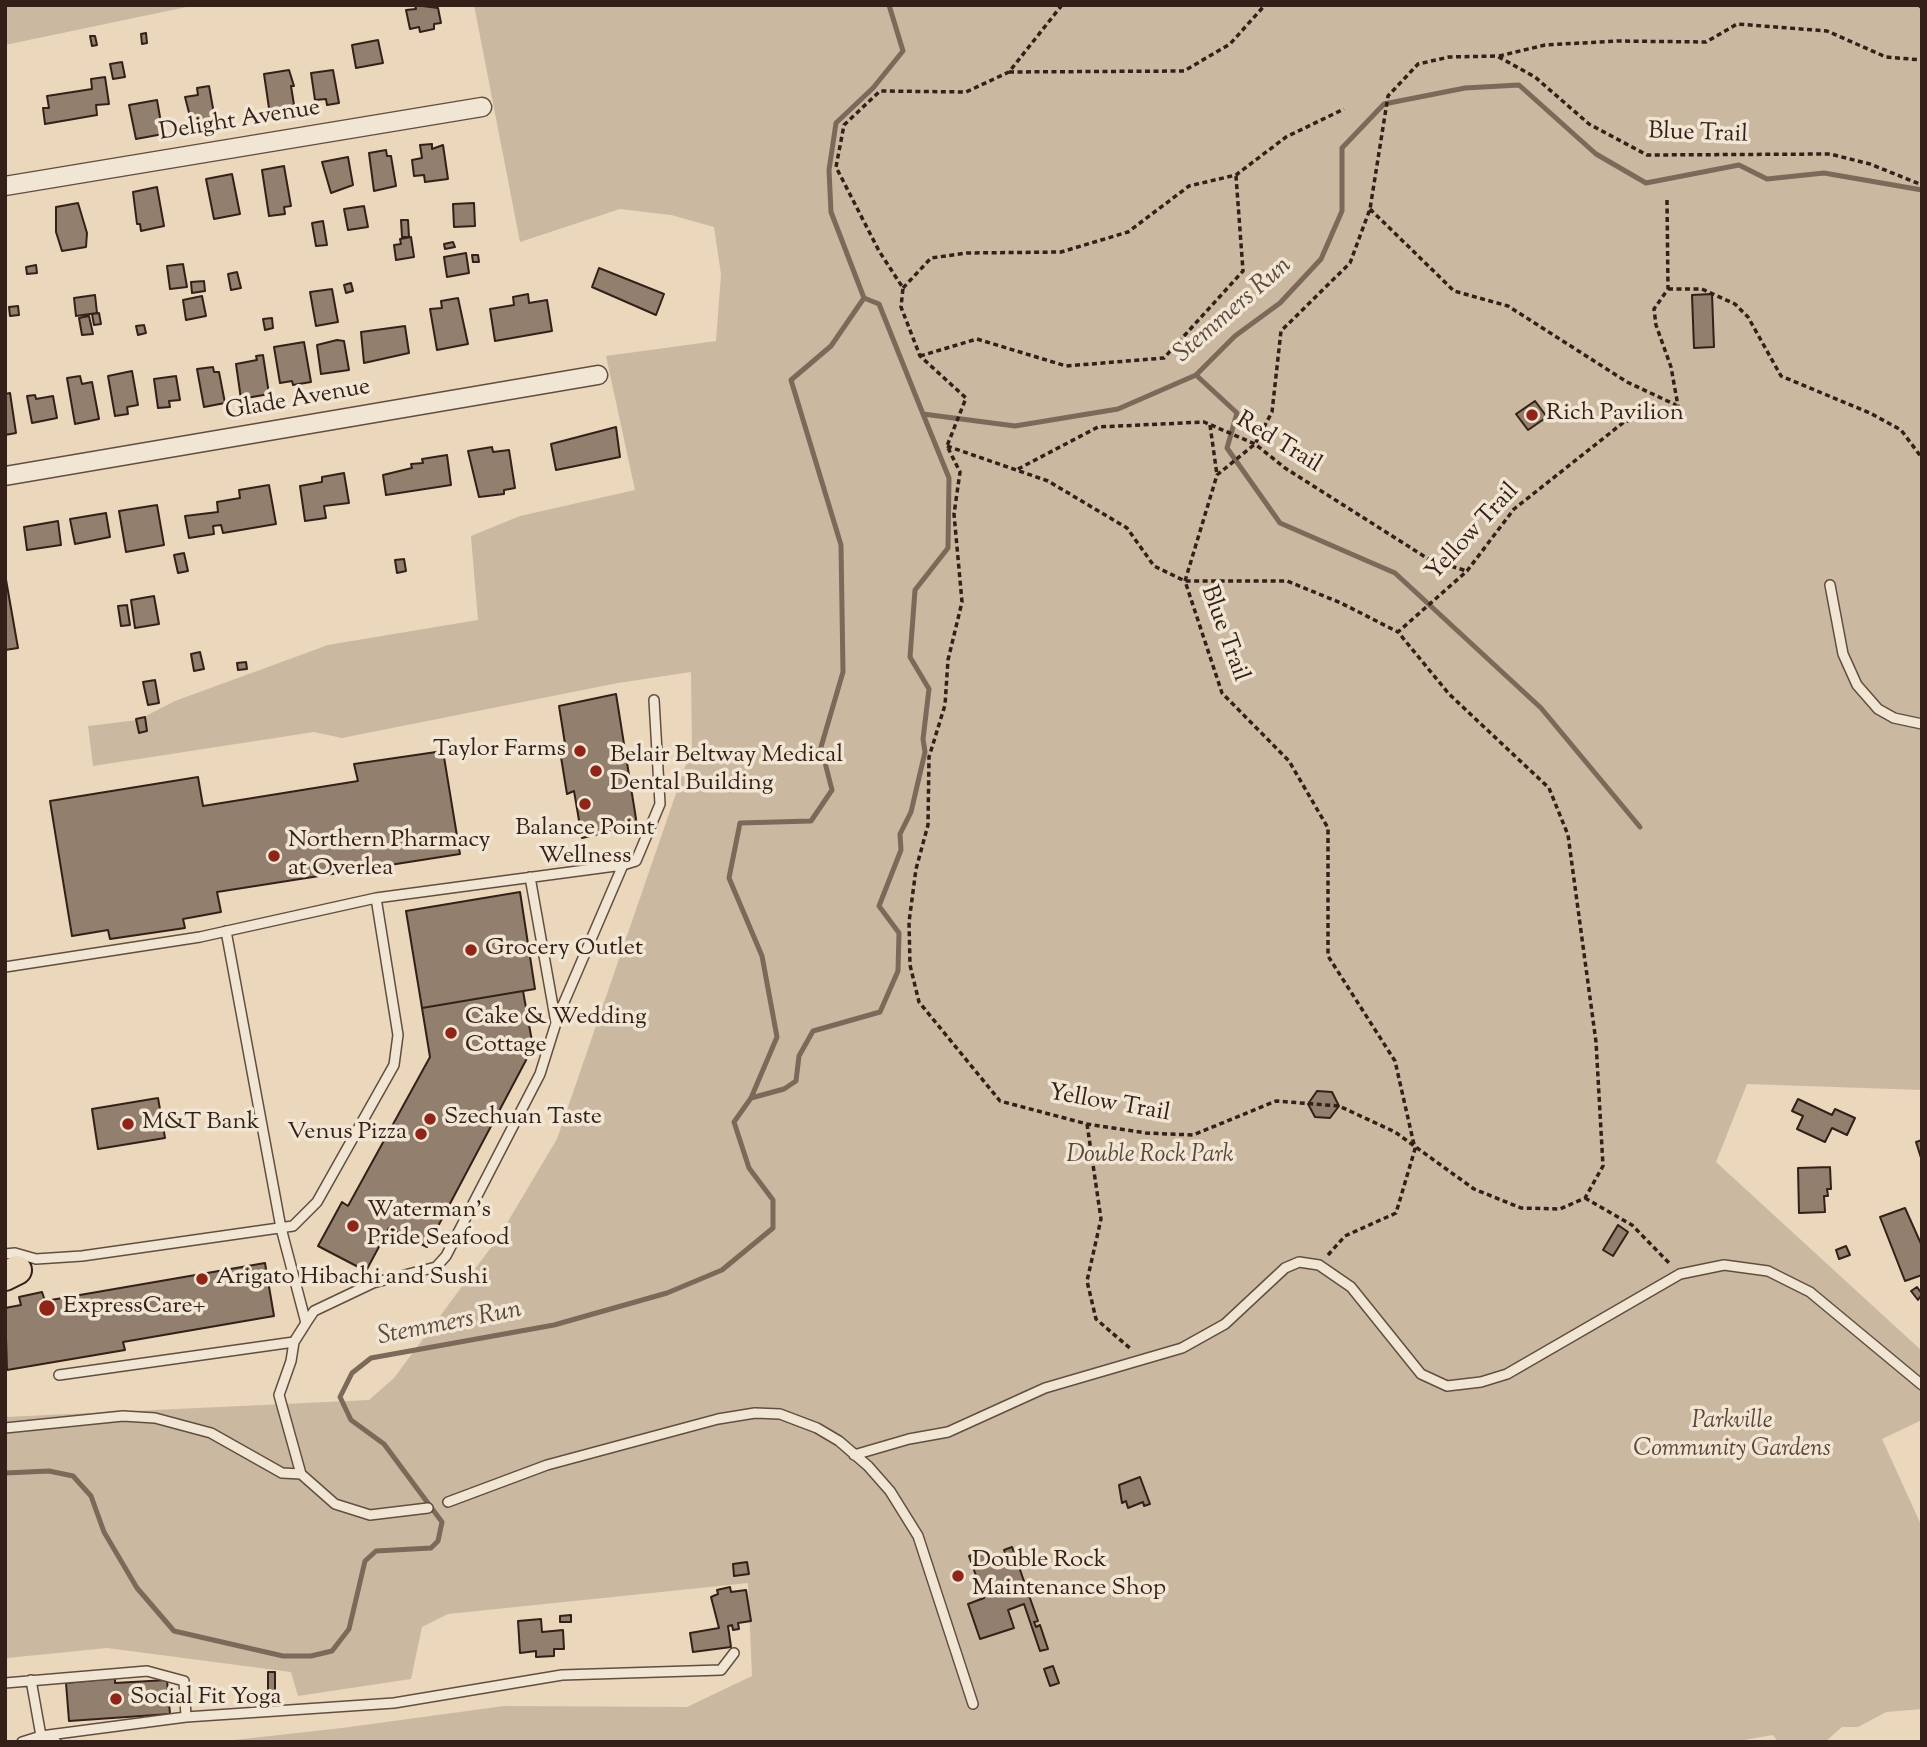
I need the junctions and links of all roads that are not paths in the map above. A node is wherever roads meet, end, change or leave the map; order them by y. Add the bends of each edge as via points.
1 (482, 107) dead end
2 (5, 186) edge
3 (598, 375) dead end
4 (5, 476) edge
5 (1830, 585) dead end
6 (654, 700) dead end
7 (1922, 724) edge
8 (623, 865) junction
9 (530, 877) junction
10 (376, 898) junction
11 (226, 931) junction
12 (6, 967) edge
13 (556, 1023) junction
14 (281, 1228) junction
15 (14, 1266) edge
16 (306, 1323) junction
17 (294, 1342) junction
18 (59, 1375) dead end
19 (1922, 1385) edge
20 (5, 1427) edge
21 (854, 1455) junction
22 (301, 1474) junction
23 (448, 1502) dead end
24 (428, 1508) dead end
25 (734, 1653) dead end
26 (31, 1680) junction
27 (5, 1683) edge
28 (973, 1704) dead end
29 (186, 1717) junction
30 (41, 1736) junction
31 (22, 1742) edge
32 (56, 1742) edge

1 - 2 street, Delight Avenue
3 - 4 street, Glade Avenue
5 - 7 lane via 1843,654 1857,685 1878,709
6 - 8 lane via 660,804 636,861
8 - 9 lane
8 - 13 lane
9 - 10 lane
9 - 13 lane
10 - 11 lane
10 - 14 lane via 398,1035 394,1065 317,1202 293,1226
11 - 12 lane
11 - 14 lane
13 - 16 lane via 540,1074 441,1261 425,1271 373,1283 314,1311
14 - 15 lane
14 - 16 lane
16 - 17 lane
17 - 18 lane
17 - 22 lane via 279,1395
19 - 21 lane via 1833,1308 1790,1280 1768,1271 1724,1265 1680,1274 1507,1374 1447,1386 1421,1374 1351,1287 1319,1265 1298,1262 1285,1268 1225,1324 1182,1348 1045,1388 948,1432
20 - 22 lane via 123,1416 155,1418 211,1433 282,1473
21 - 23 lane via 817,1428 780,1413 755,1413 666,1431 547,1465
21 - 28 lane via 890,1492 918,1536
22 - 24 lane via 335,1504 370,1514
25 - 29 lane via 720,1670 562,1675 394,1703
26 - 27 lane
26 - 29 lane via 147,1671 184,1681
26 - 30 lane
29 - 30 lane
30 - 31 lane
30 - 32 lane

